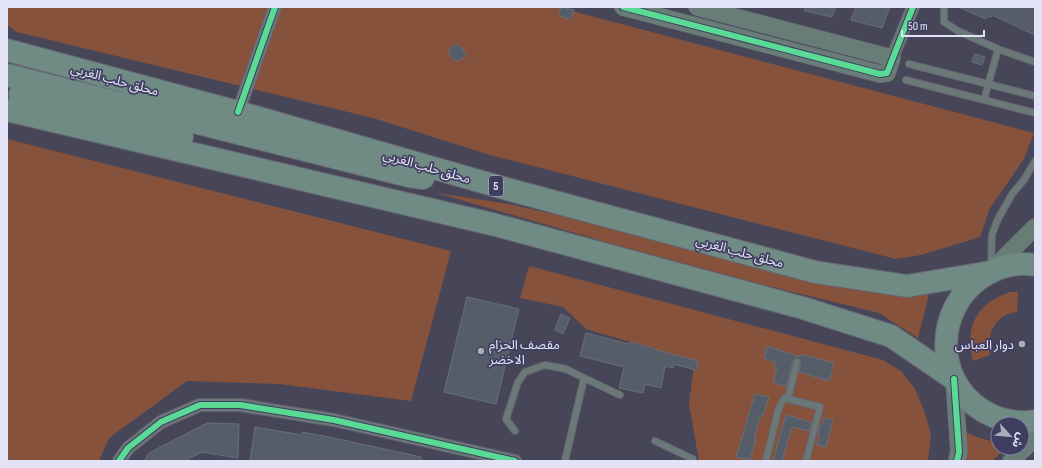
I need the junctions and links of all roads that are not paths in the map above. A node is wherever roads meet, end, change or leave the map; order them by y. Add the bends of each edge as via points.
1 (275, 7) edge
2 (623, 7) edge
3 (697, 7) edge
4 (913, 7) edge
5 (944, 7) edge
6 (998, 49) junction
7 (7, 50) edge
8 (892, 58) junction
9 (1035, 62) edge
10 (909, 64) dead end
11 (7, 75) edge
12 (906, 80) dead end
13 (988, 83) junction
14 (7, 91) edge
15 (1035, 96) edge
16 (984, 100) junction
17 (7, 110) edge
18 (238, 112) junction
19 (1035, 113) edge
20 (44, 119) junction
21 (7, 122) edge
22 (1035, 161) edge
23 (507, 189) junction
24 (496, 225) junction
25 (1035, 227) edge
26 (1035, 265) edge
27 (991, 272) junction
28 (797, 362) dead end
29 (584, 378) junction
30 (954, 379) junction
31 (620, 395) dead end
32 (788, 399) junction
33 (1035, 421) edge
34 (515, 431) dead end
35 (1035, 438) edge
36 (654, 441) dead end
37 (119, 461) edge
38 (515, 461) edge
39 (565, 461) edge
40 (694, 461) edge
41 (766, 461) edge
42 (806, 461) edge
43 (957, 461) edge
44 (1011, 461) edge

1 - 18 street
2 - 8 street via 880,74 887,73
3 - 8 street
4 - 8 street
5 - 6 lane via 944,22
6 - 9 lane
6 - 13 lane
7 - 18 highway, محلق حلب الغربي / 5
10 - 13 lane
11 - 23 highway via 409,176
12 - 16 lane
13 - 15 lane
13 - 16 lane
14 - 24 highway via 402,194
16 - 19 lane
17 - 20 highway
18 - 23 highway, محلق حلب الغربي / 5
20 - 21 highway
20 - 24 highway
22 - 27 lane via 996,221 992,235
23 - 27 highway, محلق حلب الغربي / 5 via 815,272 907,286
24 - 30 highway via 803,308 891,336
25 - 27 street
26 - 27 highway via 1018,264
27 - 30 highway via 977,280 966,291 956,303 950,318 946,333 946,349
28 - 32 lane
29 - 31 lane
29 - 34 lane via 566,369 545,365 525,372 518,382 506,419
29 - 39 lane
30 - 33 highway via 974,404 987,413 1017,422
30 - 43 street via 959,452
32 - 41 lane via 784,398 778,410
32 - 42 lane via 820,407
35 - 44 street
36 - 40 lane
37 - 38 street via 128,448 161,422 200,405 240,405 334,420

